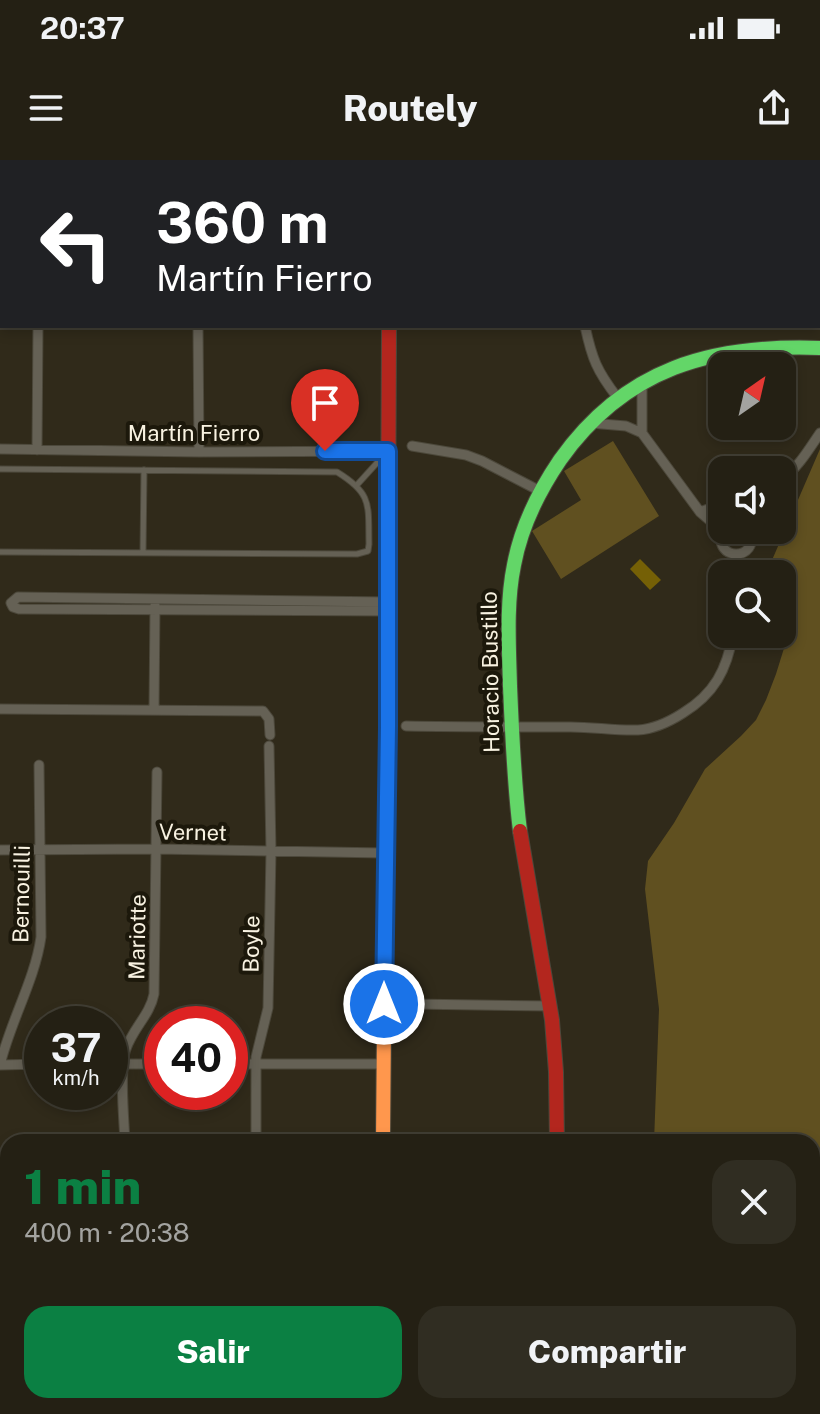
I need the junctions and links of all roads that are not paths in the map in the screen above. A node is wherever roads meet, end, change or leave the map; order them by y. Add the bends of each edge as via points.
1 (38, 328) edge
2 (198, 328) edge
3 (389, 328) edge
4 (586, 328) edge
5 (820, 348) edge
6 (642, 382) junction
7 (617, 397) junction
8 (590, 423) junction
9 (642, 433) junction
10 (820, 433) edge
11 (412, 446) dead end
12 (0, 449) edge
13 (37, 450) junction
14 (388, 451) junction
15 (199, 452) junction
16 (796, 465) edge
17 (0, 469) edge
18 (144, 470) junction
19 (356, 486) junction
20 (540, 491) junction
21 (708, 509) edge
22 (700, 512) junction
23 (708, 519) edge
24 (721, 544) edge
25 (751, 544) edge
26 (0, 552) edge
27 (143, 553) junction
28 (6, 603) edge
29 (155, 605) junction
30 (388, 607) junction
31 (730, 648) edge
32 (0, 709) edge
33 (154, 710) junction
34 (406, 726) dead end
35 (510, 728) junction
36 (39, 765) dead end
37 (157, 772) dead end
38 (156, 849) junction
39 (0, 850) edge
40 (40, 851) junction
41 (271, 851) junction
42 (385, 853) junction
43 (412, 1004) dead end
44 (551, 1006) junction
45 (128, 1044) edge
46 (24, 1064) edge
47 (248, 1064) edge
48 (256, 1064) junction
49 (383, 1064) junction
50 (0, 1065) edge
51 (124, 1110) edge
52 (125, 1134) edge
53 (256, 1134) edge
54 (383, 1134) edge
55 (557, 1134) edge

1 - 13 street
2 - 15 street
3 - 14 street
4 - 7 street via 599,374
5 - 6 street, Horacio Bustillo via 735,351
6 - 7 street, Horacio Bustillo
6 - 9 street
7 - 8 street, Horacio Bustillo
8 - 9 street
8 - 20 street, Horacio Bustillo
9 - 22 street
10 - 16 street
11 - 20 street via 466,455
12 - 13 street, Martín Fierro
13 - 15 street, Martín Fierro
14 - 15 street, Martín Fierro
14 - 19 lane
14 - 30 street
17 - 18 lane
18 - 19 lane via 332,471
18 - 27 lane
19 - 27 lane via 368,501 365,553
20 - 35 street, Horacio Bustillo via 517,549 508,598
21 - 22 street
22 - 23 street
24 - 25 street via 735,555
26 - 27 lane
28 - 29 street via 18,597
29 - 30 street
29 - 33 street
30 - 42 street
31 - 35 street via 711,691 653,728
32 - 33 street
33 - 41 street, Boyle via 263,711 269,719
34 - 35 street
35 - 44 street, Horacio Bustillo via 520,832
36 - 40 street, Bernouilli
37 - 38 street, Mariotte
38 - 40 street, Vernet
38 - 41 street, Vernet
38 - 45 street, Mariotte via 154,994
39 - 40 street, Vernet
40 - 50 street, Bernouilli via 40,947
41 - 42 street, Vernet
41 - 48 street, Boyle via 268,1008
42 - 49 street
43 - 44 street
44 - 55 street, Horacio Bustillo
46 - 50 street
47 - 48 street
48 - 49 street
48 - 53 street, Boyle
49 - 54 street
51 - 52 street, Mariotte

